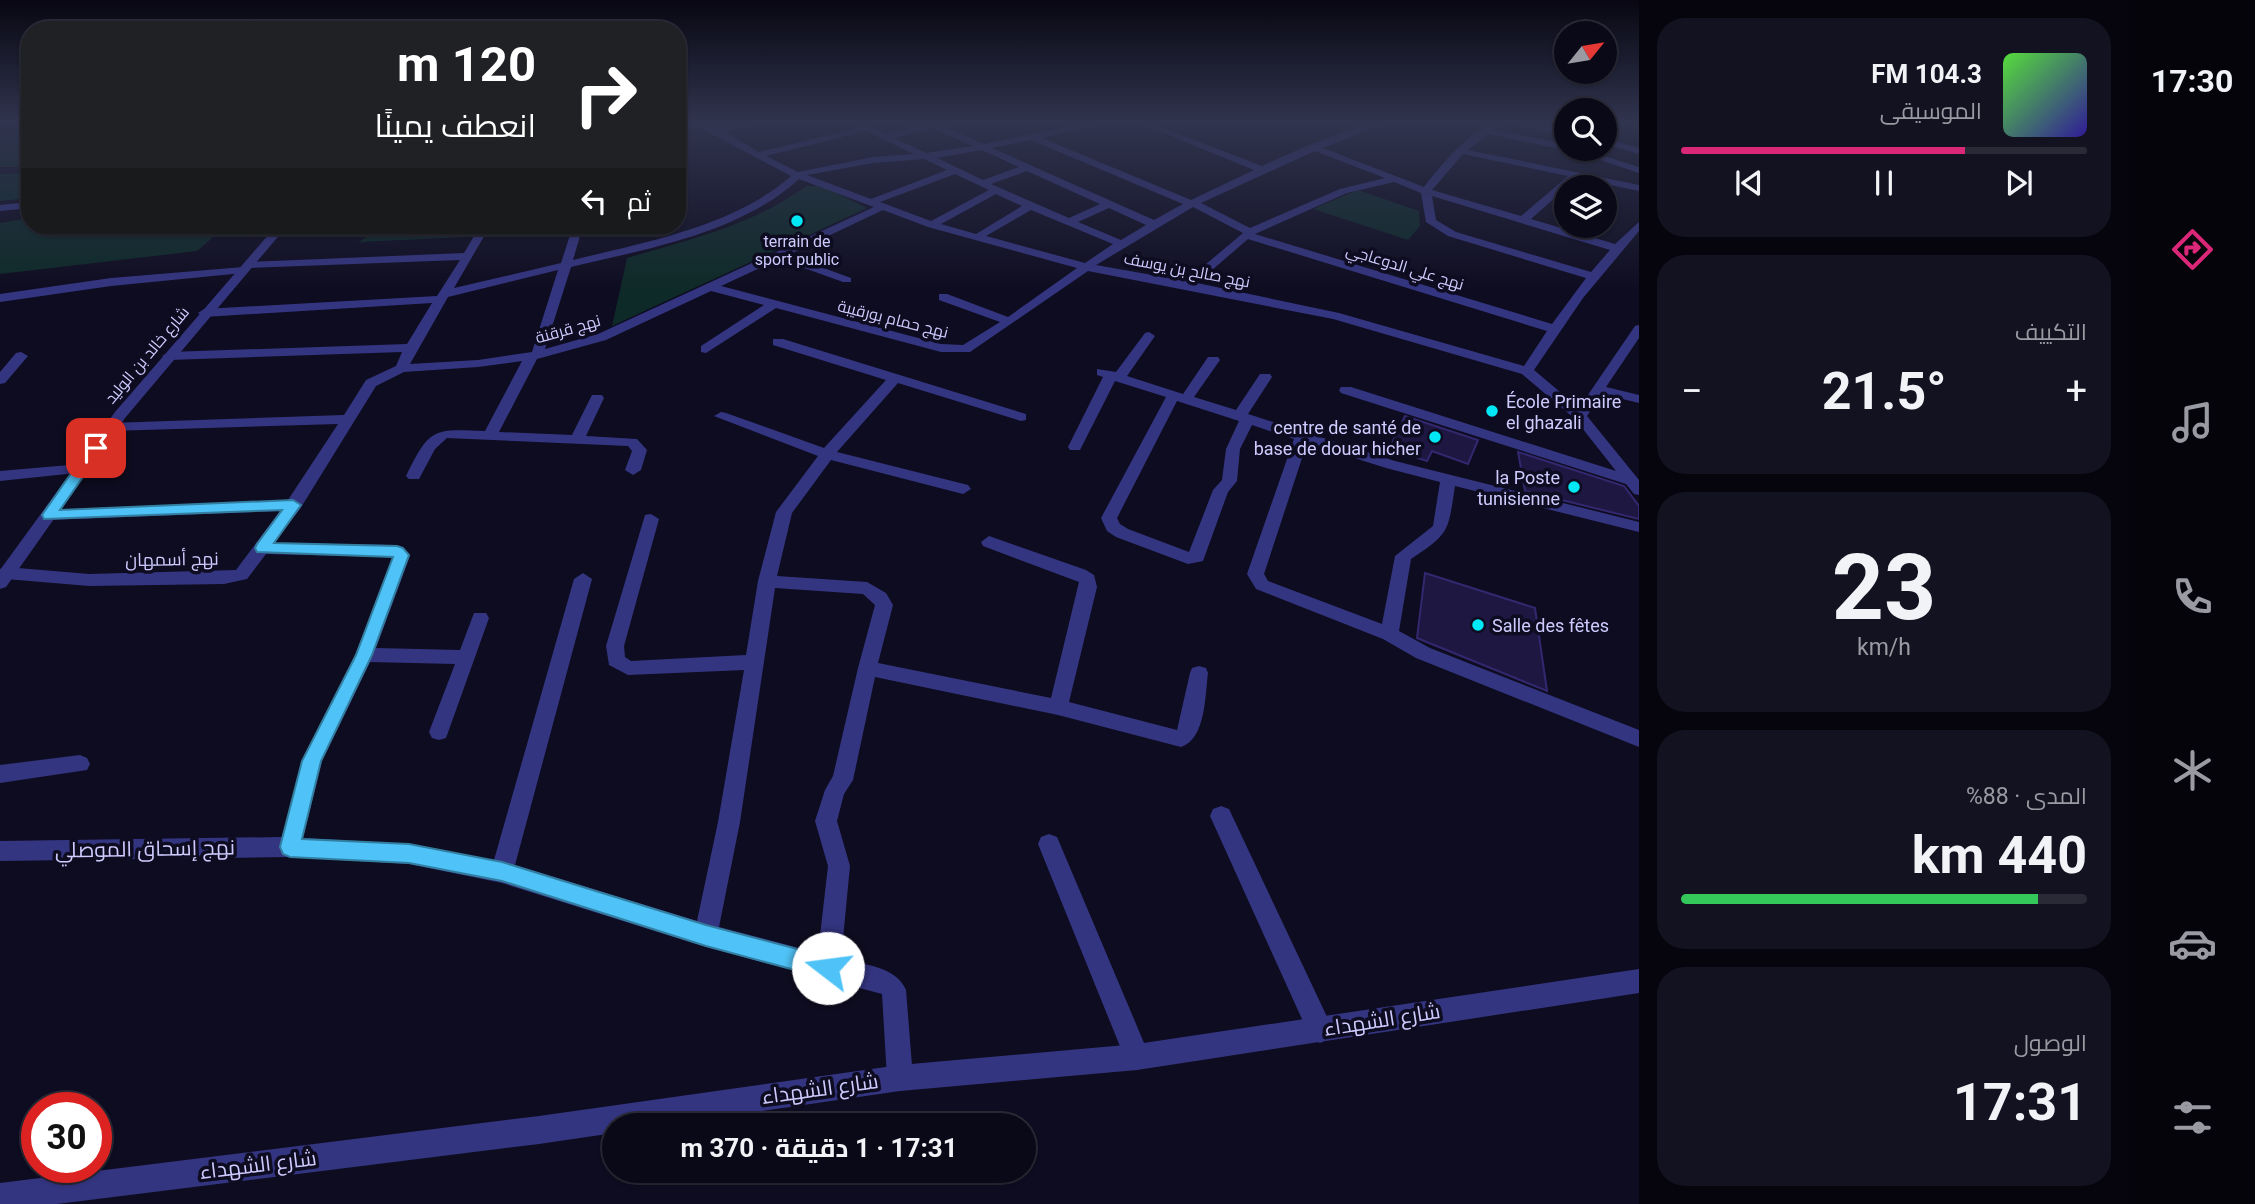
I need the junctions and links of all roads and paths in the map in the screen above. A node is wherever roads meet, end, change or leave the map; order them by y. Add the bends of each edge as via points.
1 (793, 179) edge
2 (809, 179) edge
3 (936, 179) edge
4 (975, 179) edge
5 (993, 179) edge
6 (1053, 179) edge
7 (1133, 179) edge
8 (1240, 179) edge
9 (1395, 179) joint
10 (1435, 179) edge
11 (983, 183) junction
12 (1617, 184) edge
13 (1639, 188) edge
14 (996, 190) junction
15 (1426, 191) junction
16 (1554, 193) edge
17 (1109, 204) junction
18 (1192, 204) junction
19 (876, 205) junction
20 (21, 206) edge
21 (1031, 206) junction
22 (0, 208) edge
23 (1523, 220) junction
24 (1069, 222) junction
25 (933, 225) junction
26 (1155, 225) junction
27 (1639, 225) edge
28 (686, 233) edge
29 (1249, 233) junction
30 (274, 235) edge
31 (480, 235) edge
32 (575, 235) edge
33 (681, 235) edge
34 (976, 238) junction
35 (1122, 244) junction
36 (1617, 248) junction
37 (469, 256) junction
38 (780, 256) junction
39 (566, 265) junction
40 (245, 267) junction
41 (1086, 267) junction
42 (1594, 277) junction
43 (847, 280) dead end
44 (1188, 285) junction
45 (713, 288) junction
46 (442, 296) junction
47 (943, 297) dead end
48 (0, 298) edge
49 (774, 304) junction
50 (204, 313) junction
51 (1007, 321) junction
52 (1554, 329) junction
53 (1639, 329) edge
54 (1149, 336) dead end
55 (778, 342) dead end
56 (410, 348) junction
57 (706, 349) dead end
58 (22, 356) dead end
59 (169, 356) junction
60 (534, 356) junction
61 (1213, 360) dead end
62 (401, 368) junction
63 (1527, 371) junction
64 (1111, 375) junction
65 (895, 377) junction
66 (1265, 377) dead end
67 (0, 380) edge
68 (1598, 389) junction
69 (1346, 390) dead end
70 (1180, 396) junction
71 (597, 398) dead end
72 (1639, 399) edge
73 (721, 416) dead end
74 (1244, 416) junction
75 (1580, 416) junction
76 (1021, 418) dead end
77 (349, 419) junction
78 (111, 427) junction
79 (490, 436) junction
80 (1302, 436) junction
81 (577, 439) junction
82 (1075, 447) dead end
83 (827, 454) junction
84 (80, 469) junction
85 (633, 470) dead end
86 (0, 476) edge
87 (414, 476) dead end
88 (1448, 481) junction
89 (1635, 485) edge
90 (963, 489) dead end
91 (293, 505) junction
92 (49, 515) junction
93 (651, 519) dead end
94 (1639, 527) edge
95 (989, 542) dead end
96 (263, 548) junction
97 (3, 578) edge
98 (583, 579) dead end
99 (767, 581) junction
100 (480, 618) dead end
101 (1389, 634) junction
102 (364, 655) junction
103 (467, 657) junction
104 (756, 662) junction
105 (867, 668) junction
106 (1199, 673) dead end
107 (1058, 707) junction
108 (439, 732) dead end
109 (1639, 739) edge
110 (80, 764) dead end
111 (0, 774) edge
112 (1221, 816) dead end
113 (1049, 844) dead end
114 (290, 847) junction
115 (0, 851) edge
116 (502, 872) junction
117 (706, 935) junction
118 (828, 968) junction
119 (1639, 981) edge
120 (1320, 1030) junction
121 (1137, 1057) junction
122 (900, 1078) junction
123 (0, 1197) edge

1 - 28 street via 768,200
2 - 19 street, نهج صالح بن يوسف
3 - 19 street, نهج قرقنة
4 - 11 street
5 - 11 street
6 - 17 street
7 - 18 street, نهج علي الدوعاجي
8 - 18 street, نهج حمام بورقيبة
9 - 15 street
9 - 29 street via 1345,191
10 - 15 street
11 - 14 street
12 - 13 street
14 - 21 street
14 - 25 street
15 - 23 street
15 - 42 street via 1429,217 1437,227
16 - 23 street
17 - 24 street
17 - 26 street
18 - 26 street, نهج حمام بورقيبة
18 - 29 street, نهج علي الدوعاجي
19 - 25 street, نهج صالح بن يوسف
19 - 38 street, نهج قرقنة
20 - 22 street
21 - 24 street
21 - 34 street
23 - 36 street
24 - 35 street
25 - 34 street, نهج صالح بن يوسف
26 - 35 street, نهج حمام بورقيبة
27 - 36 street
29 - 44 street
29 - 52 street, نهج علي الدوعاجي
30 - 40 street, شارع خالد بن الوليد
31 - 37 street
32 - 39 street
33 - 39 street
34 - 41 street, نهج صالح بن يوسف
35 - 41 street, نهج حمام بورقيبة
36 - 42 street
37 - 40 street
37 - 46 street
38 - 43 street
38 - 45 street, نهج قرقنة
39 - 46 street
39 - 60 street
40 - 48 street
40 - 50 street, شارع خالد بن الوليد
41 - 44 street, نهج صالح بن يوسف
41 - 51 street, نهج حمام بورقيبة
42 - 52 street
44 - 63 street, نهج صالح بن يوسف via 1335,316
45 - 49 street, نهج حمام بورقيبة
45 - 60 street, نهج قرقنة via 602,337
46 - 50 street
46 - 56 street
47 - 51 street
49 - 51 street, نهج حمام بورقيبة via 959,351
49 - 57 street
50 - 59 street, شارع خالد بن الوليد
52 - 63 street
53 - 68 street
54 - 64 street
55 - 65 street
56 - 59 street
56 - 62 street
58 - 67 street
59 - 78 street, شارع خالد بن الوليد
60 - 62 street, نهج قرقنة via 475,365
60 - 79 street
61 - 70 street
62 - 77 street, نهج أسمهان via 371,383
63 - 75 street, نهج صالح بن يوسف
64 - 70 street
64 - 82 street
65 - 76 street
65 - 83 street
66 - 74 street
68 - 72 street
68 - 75 street
69 - 89 street
70 - 74 street
70 - 74 street via 1109,518 1117,530 1188,558 1196,557 1221,491 1228,486
71 - 81 street
73 - 83 street
74 - 80 street
75 - 89 street, نهج صالح بن يوسف
77 - 78 street
77 - 91 street, نهج أسمهان
78 - 84 street, شارع خالد بن الوليد
79 - 81 street
79 - 87 street via 438,436
80 - 88 street
80 - 101 street via 1256,578 1270,590
81 - 85 street via 635,443 640,450
83 - 90 street
83 - 99 street via 784,512
84 - 86 street
84 - 92 street, شارع خالد بن الوليد
88 - 94 street
88 - 101 street via 1441,527 1403,556
91 - 92 street
91 - 96 street, نهج أسمهان
92 - 97 street, شارع خالد بن الوليد
93 - 104 street via 615,646 616,660 628,668
95 - 107 street via 1088,579
96 - 97 street, نهج أسمهان via 246,572 224,578
96 - 102 street via 400,552
98 - 116 street
99 - 104 street
99 - 105 street via 874,591 884,605
100 - 103 street
101 - 109 street via 1423,653
102 - 103 street
102 - 114 street via 312,761
103 - 108 street
104 - 117 street
105 - 107 street
105 - 118 street via 843,780 835,790 826,821 839,866
106 - 107 street via 1189,729 1181,738
110 - 111 street
112 - 120 street
113 - 121 street
114 - 115 street, نهج إسحاق الموصلي
114 - 116 street, نهج إسحاق الموصلي via 396,852
116 - 117 street, نهج إسحاق الموصلي
117 - 118 street, نهج إسحاق الموصلي
118 - 122 street, نهج إسحاق الموصلي via 892,988
119 - 120 street, شارع الشهداء
120 - 121 street, شارع الشهداء
121 - 122 street, شارع الشهداء
122 - 123 street, شارع الشهداء via 539,1130

